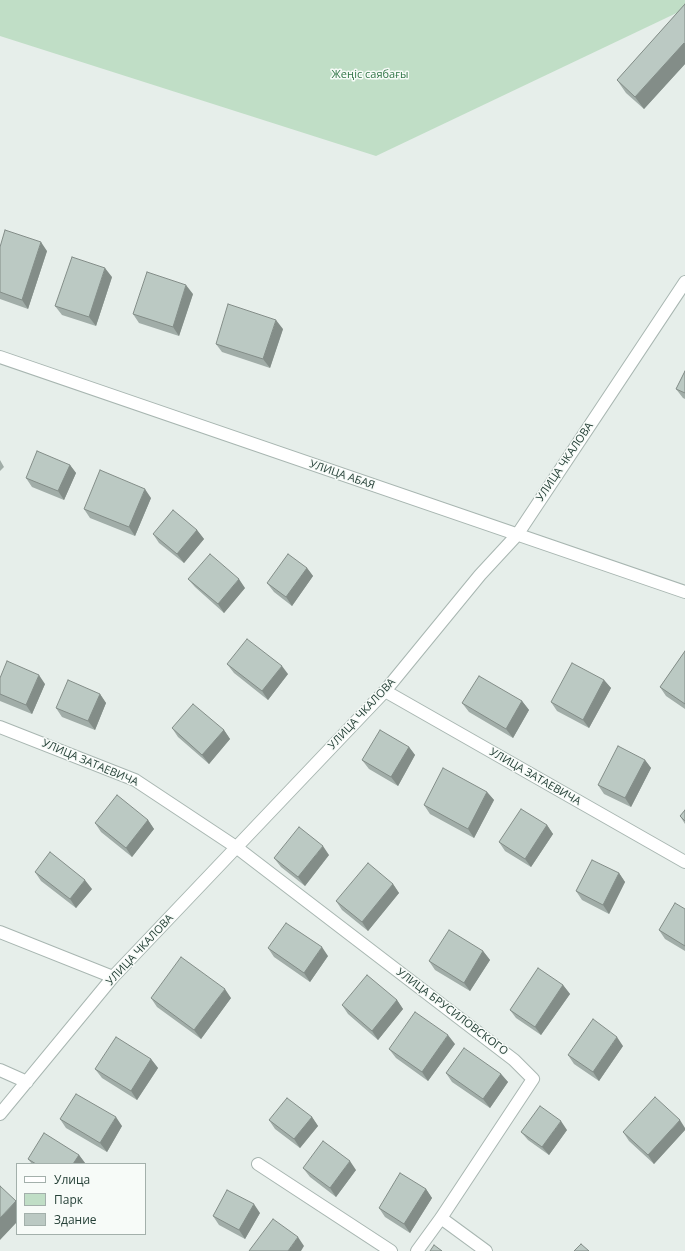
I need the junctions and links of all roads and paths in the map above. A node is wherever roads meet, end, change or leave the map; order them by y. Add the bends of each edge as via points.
1 (685, 282) edge
2 (0, 357) edge
3 (517, 535) junction
4 (685, 592) edge
5 (385, 691) junction
6 (0, 727) edge
7 (236, 847) junction
8 (685, 862) edge
9 (0, 932) edge
10 (113, 977) junction
11 (0, 1070) edge
12 (27, 1082) junction
13 (0, 1114) edge
14 (258, 1164) dead end
15 (441, 1218) junction
16 (391, 1251) edge
17 (417, 1251) edge
18 (486, 1251) edge

1 - 3 street, УЛИЦА ЧКАЛОВА
2 - 3 street, УЛИЦА АБАЯ
3 - 4 street, УЛИЦА АБАЯ
3 - 5 street, УЛИЦА ЧКАЛОВА via 480,575
5 - 7 street, УЛИЦА ЧКАЛОВА
5 - 8 street, УЛИЦА ЗАТАЕВИЧА
6 - 7 street, УЛИЦА ЗАТАЕВИЧА via 135,780
7 - 10 street, УЛИЦА ЧКАЛОВА
7 - 15 street, УЛИЦА БРУСИЛОВСКОГО via 514,1060 533,1080
9 - 10 street
10 - 12 street, УЛИЦА ЧКАЛОВА
11 - 12 street
12 - 13 street, УЛИЦА ЧКАЛОВА
14 - 16 street
15 - 17 street, УЛИЦА БРУСИЛОВСКОГО
15 - 18 street

